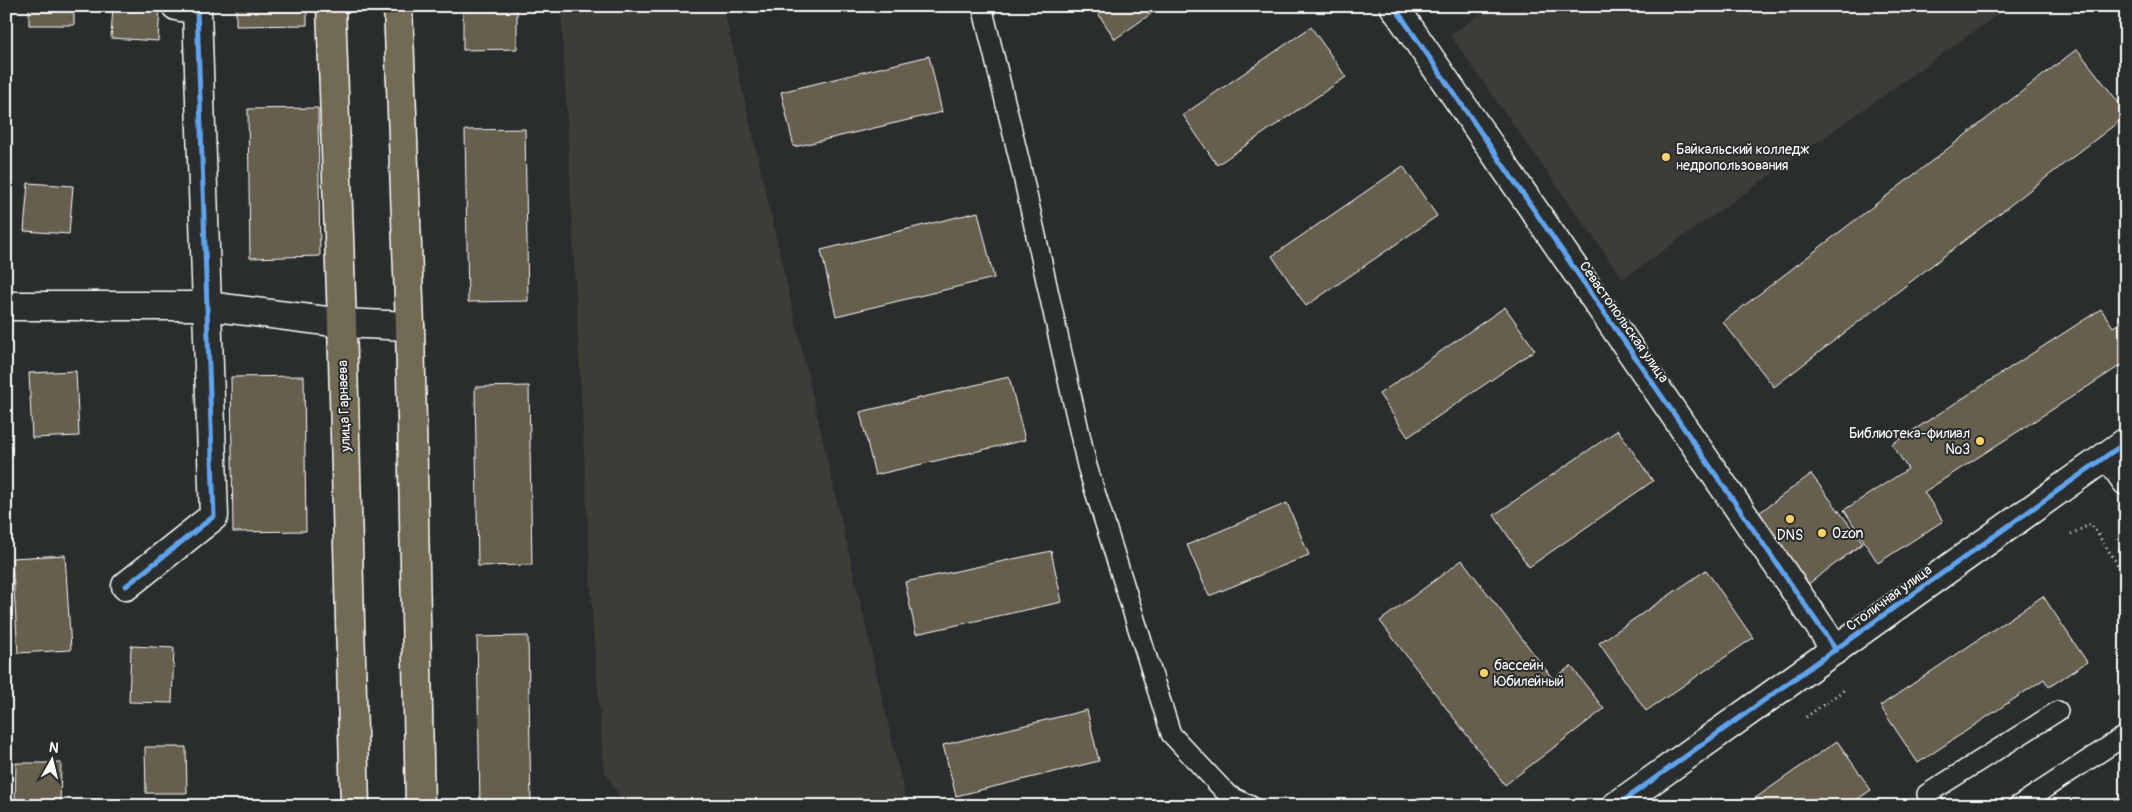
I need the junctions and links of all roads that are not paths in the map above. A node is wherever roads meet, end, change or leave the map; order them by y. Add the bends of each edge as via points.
1 (176, 6) edge
2 (331, 6) edge
3 (398, 6) edge
4 (982, 6) edge
5 (1394, 6) edge
6 (6, 306) edge
7 (207, 306) junction
8 (342, 323) junction
9 (410, 326) junction
10 (2117, 449) edge
11 (2126, 481) edge
12 (126, 586) dead end
13 (1836, 650) junction
14 (2058, 710) dead end
15 (2126, 735) edge
16 (355, 806) edge
17 (420, 806) edge
18 (1250, 806) edge
19 (1616, 806) edge
20 (1935, 806) edge
21 (2018, 806) edge

1 - 7 street via 196,10
2 - 8 main road, улица Гарнаева
3 - 9 main road
4 - 18 lane via 1087,466 1171,734 1228,795
5 - 13 street, Севастопольская улица
6 - 7 street
7 - 8 street
7 - 12 street via 214,516
8 - 9 street
8 - 16 main road, улица Гарнаева
9 - 17 main road
10 - 11 street
10 - 13 street, Столичная улица
13 - 19 street, Столичная улица
14 - 20 lane via 1927,794
15 - 21 lane

